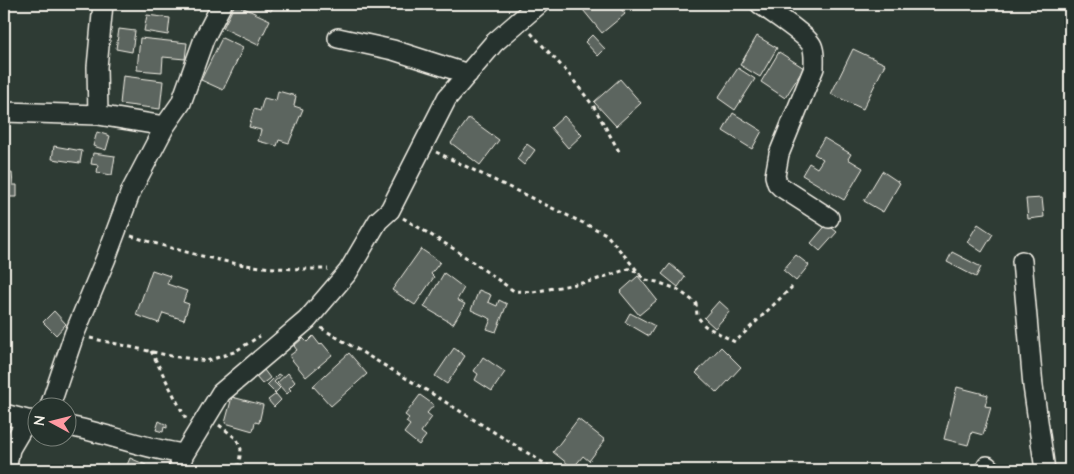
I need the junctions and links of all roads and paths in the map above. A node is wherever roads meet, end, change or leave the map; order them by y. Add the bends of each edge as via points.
1 (102, 4) edge
2 (222, 4) edge
3 (539, 4) edge
4 (760, 4) edge
5 (520, 22) junction
6 (338, 38) dead end
7 (468, 74) junction
8 (4, 112) edge
9 (98, 114) junction
10 (165, 126) junction
11 (422, 145) junction
12 (620, 153) dead end
13 (390, 210) junction
14 (829, 218) dead end
15 (115, 231) junction
16 (1022, 261) dead end
17 (326, 275) dead end
18 (646, 280) junction
19 (792, 287) dead end
20 (307, 320) junction
21 (265, 332) dead end
22 (74, 334) junction
23 (151, 350) junction
24 (53, 396) edge
25 (4, 414) edge
26 (207, 415) junction
27 (28, 419) edge
28 (28, 425) edge
29 (78, 428) edge
30 (195, 435) junction
31 (181, 462) edge
32 (6, 470) edge
33 (238, 470) edge
34 (555, 470) edge
35 (1046, 470) edge

1 - 9 street
2 - 10 street via 204,38 186,92
3 - 5 street
4 - 14 street via 804,37 812,45 814,53 814,68 779,154 777,183
5 - 7 street via 494,43
5 - 12 path via 568,72 594,107
6 - 7 street via 393,50
7 - 11 street via 447,98
8 - 9 street
9 - 10 street
10 - 15 street via 131,191
11 - 13 street
11 - 18 path via 606,234
13 - 18 path via 514,291 533,292 592,281 630,268
13 - 20 street via 378,221 348,272
15 - 17 path via 229,262 277,268 331,269
15 - 22 street
16 - 35 street via 1033,386
18 - 19 path via 677,289 696,303 697,316 705,326 735,342
20 - 26 street via 221,393
20 - 34 path
21 - 23 path via 234,352 207,361
22 - 23 path
22 - 24 street
23 - 30 path
25 - 27 street
26 - 30 street
26 - 33 path via 237,439 241,449
28 - 32 street via 10,449
29 - 31 street via 160,451
30 - 31 street

